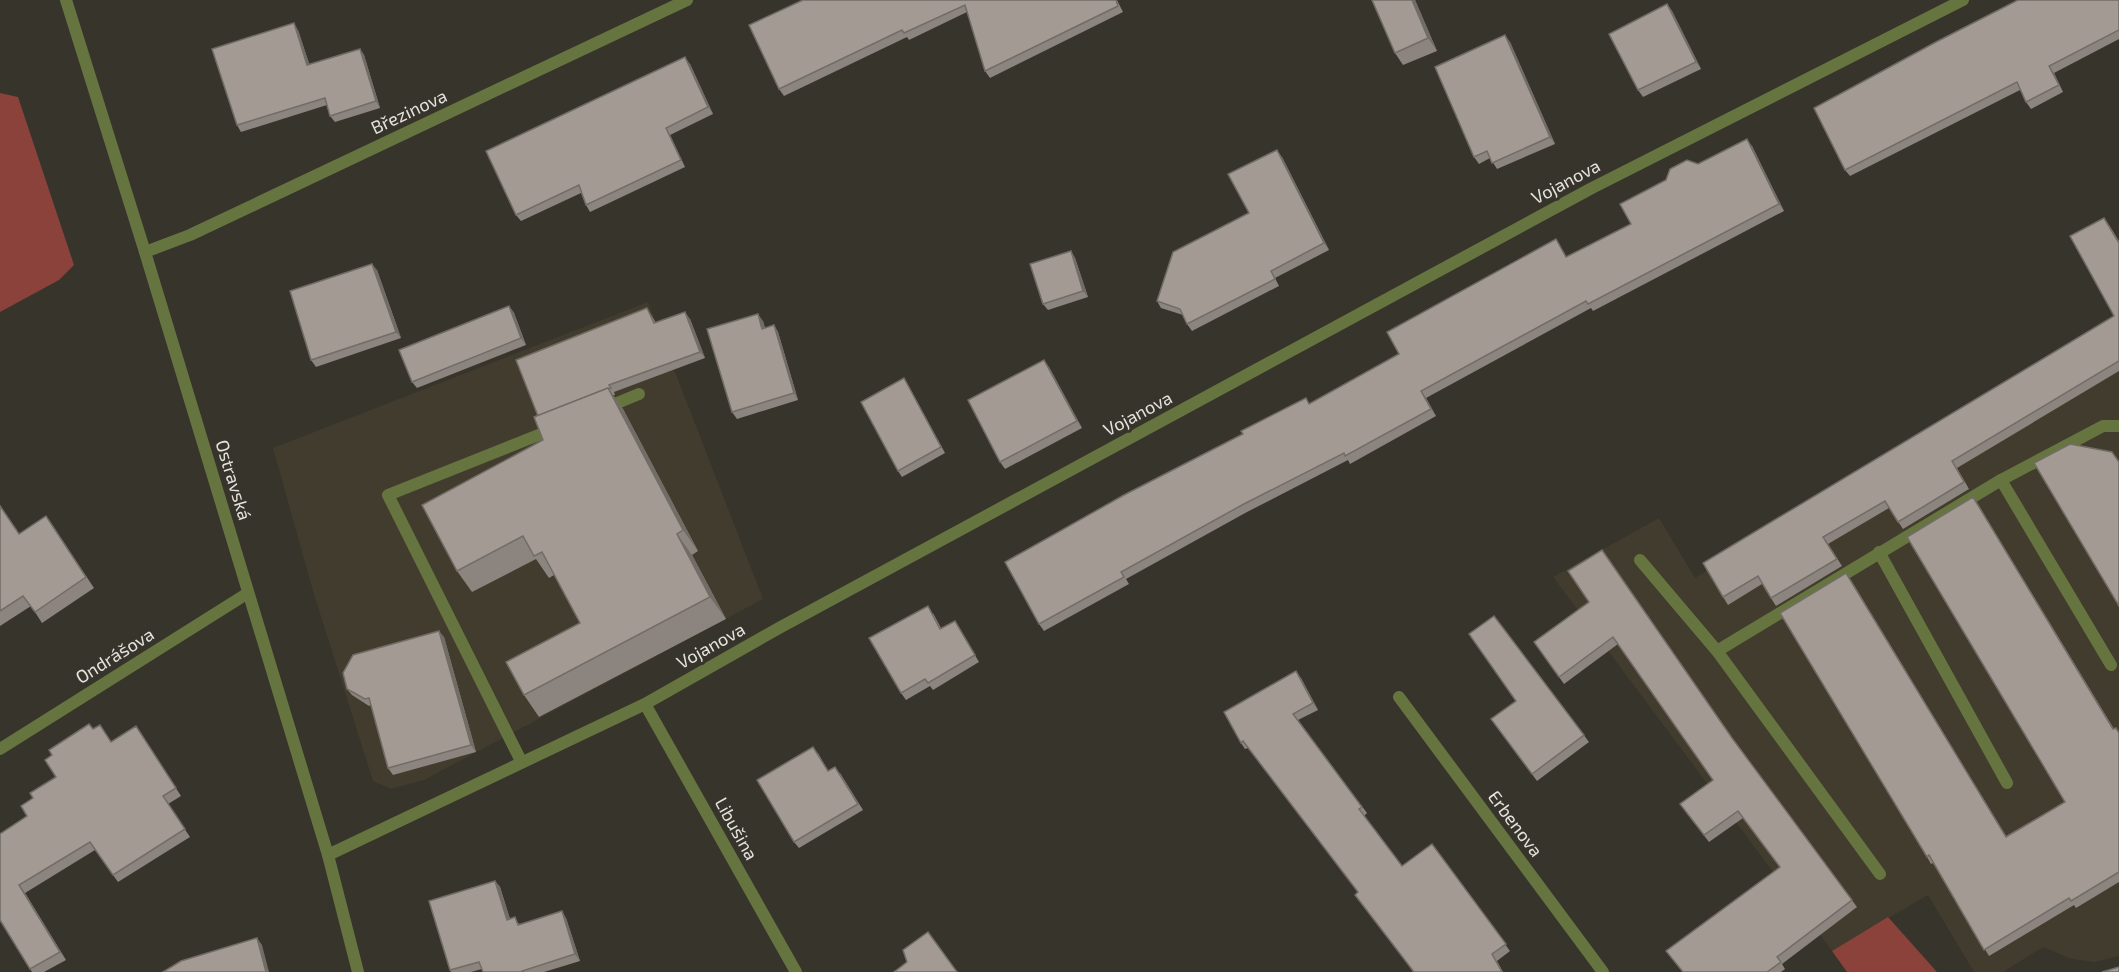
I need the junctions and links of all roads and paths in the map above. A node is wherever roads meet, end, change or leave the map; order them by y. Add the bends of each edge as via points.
1 (66, 0) edge
2 (687, 0) edge
3 (1964, 0) edge
4 (145, 252) junction
5 (639, 394) dead end
6 (596, 412) edge
7 (563, 425) edge
8 (2119, 426) edge
9 (2001, 480) junction
10 (1879, 552) junction
11 (1640, 560) dead end
12 (248, 593) junction
13 (1717, 651) junction
14 (2111, 665) dead end
15 (1399, 697) dead end
16 (645, 704) junction
17 (0, 749) edge
18 (521, 761) junction
19 (2007, 783) dead end
20 (328, 855) junction
21 (1880, 874) dead end
22 (358, 972) edge
23 (796, 972) edge
24 (1603, 972) edge

1 - 4 street, Ostravská
2 - 4 street, Březinova via 190,235
3 - 16 street, Vojanova via 1592,188
4 - 12 street, Ostravská
5 - 6 street
7 - 18 street via 388,495
8 - 9 street via 2103,426
9 - 10 street
9 - 14 street
10 - 13 street
10 - 19 street
11 - 13 street
12 - 17 street, Ondrášova
12 - 20 street, Ostravská
13 - 21 street
15 - 24 street, Erbenova
16 - 18 street, Vojanova
16 - 23 street, Libušina
18 - 20 street, Vojanova
20 - 22 street, Ostravská

